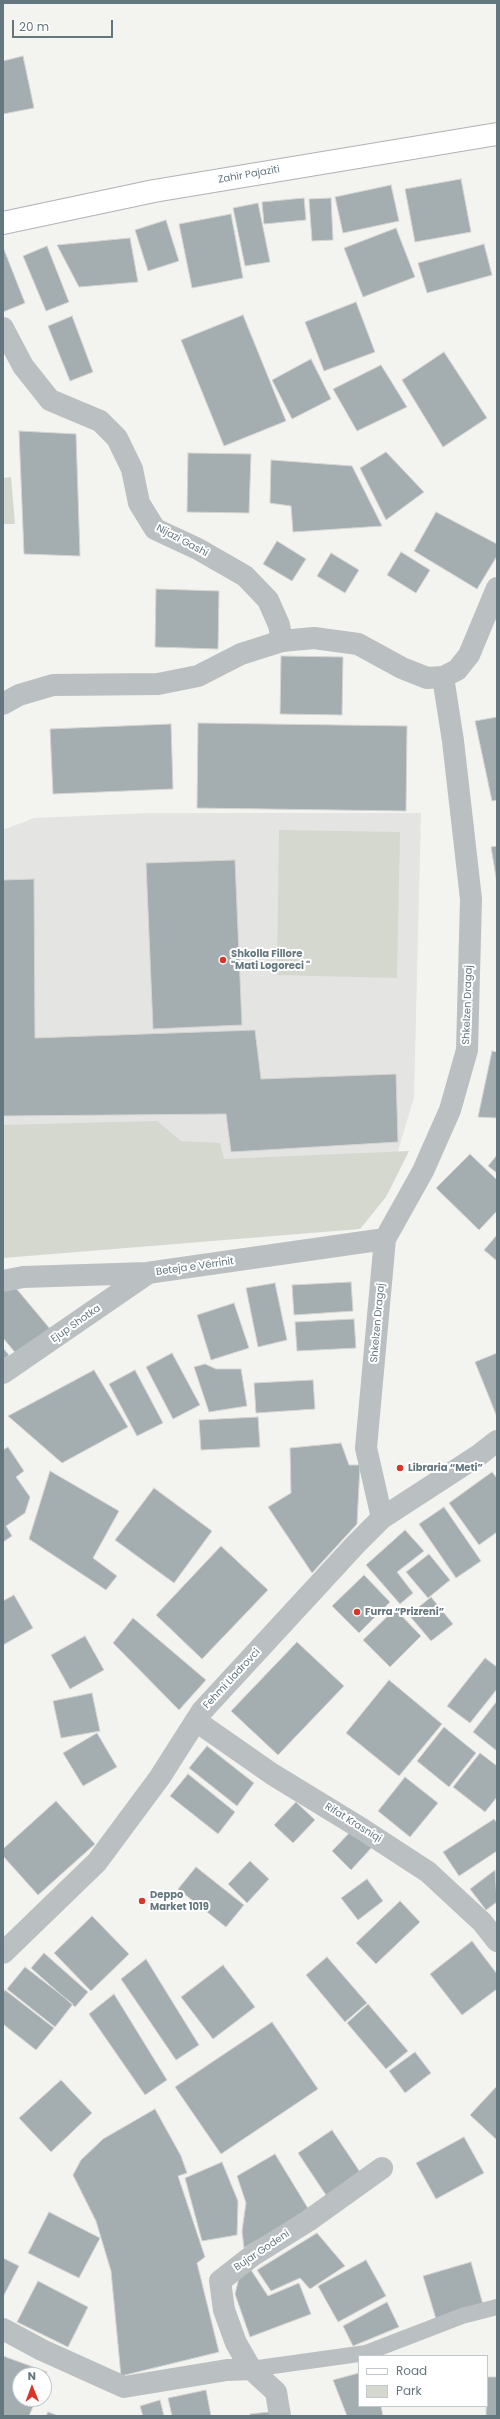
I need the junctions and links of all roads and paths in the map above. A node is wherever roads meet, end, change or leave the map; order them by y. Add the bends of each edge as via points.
1 (497, 134) edge
2 (3, 223) edge
3 (3, 328) edge
4 (497, 588) edge
5 (282, 641) junction
6 (442, 677) junction
7 (3, 704) edge
8 (385, 1239) junction
9 (147, 1273) junction
10 (3, 1281) edge
11 (3, 1373) edge
12 (497, 1441) edge
13 (382, 1518) junction
14 (196, 1721) junction
15 (497, 1941) edge
16 (3, 1952) edge
17 (382, 2168) dead end
18 (497, 2307) edge
19 (3, 2329) edge
20 (251, 2369) junction
21 (280, 2416) edge

1 - 2 main road, Zahir Pajaziti via 154,191
3 - 5 street, Nijazi Gashi via 23,366 50,400 100,421 117,438 132,470 139,504 155,529 246,576 268,600 279,625
4 - 6 street via 469,655 457,670
5 - 6 street via 314,638 358,644 414,673 427,678
5 - 7 street via 241,654 198,676 158,684 53,685 19,695
6 - 8 street, Shkelzen Dragaj via 453,740 471,899 467,1050 450,1110 423,1171
8 - 9 street, Beteja e Vërrinit
8 - 13 street, Shkelzen Dragaj via 366,1448
9 - 10 street, Beteja e Vërrinit via 23,1277
9 - 11 street, Ejup Shotka
12 - 13 street, Fehmi Lladrovci
13 - 14 street, Fehmi Lladrovci via 202,1711
14 - 15 street, Rifat Krasniqi via 272,1774 428,1872 482,1922
14 - 16 street, Fehmi Lladrovci via 160,1777 97,1862
17 - 20 street, Bujar Godeni via 308,2221 252,2256 220,2281 224,2310 236,2343
18 - 20 lane via 462,2316 366,2353
19 - 20 street via 42,2350 124,2387 227,2370
20 - 21 street, Bujar Godeni via 276,2392

